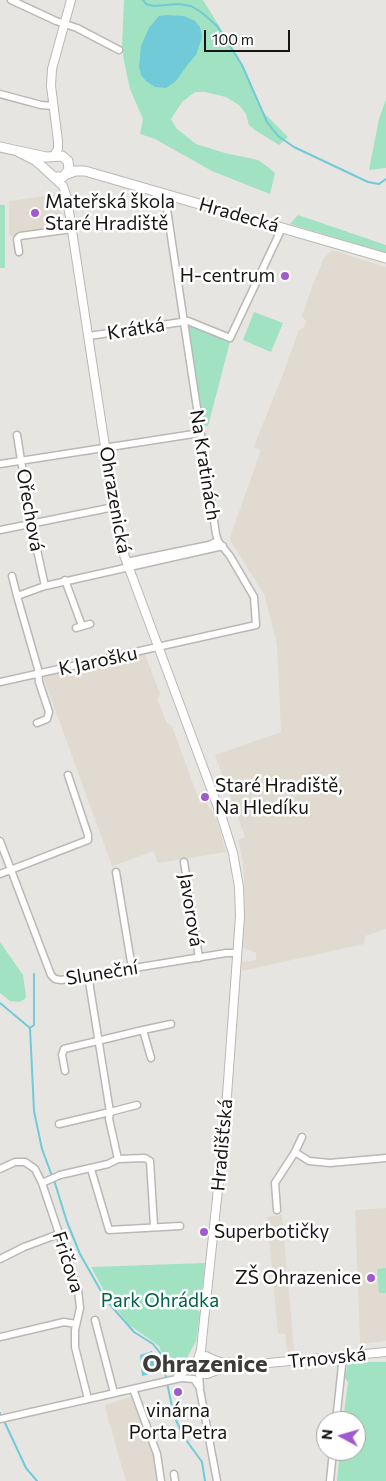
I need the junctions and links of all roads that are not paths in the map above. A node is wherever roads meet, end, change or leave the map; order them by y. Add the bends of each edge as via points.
1 (11, 0) edge
2 (71, 0) edge
3 (65, 24) junction
4 (119, 50) dead end
5 (0, 94) edge
6 (53, 106) junction
7 (58, 132) junction
8 (0, 148) edge
9 (19, 152) junction
10 (54, 156) junction
11 (67, 160) junction
12 (91, 173) junction
13 (66, 174) junction
14 (51, 175) junction
15 (167, 195) junction
16 (67, 198) junction
17 (282, 228) junction
18 (72, 229) junction
19 (19, 252) dead end
20 (386, 258) edge
21 (183, 322) junction
22 (88, 336) junction
23 (200, 433) junction
24 (18, 435) dead end
25 (105, 447) junction
26 (21, 461) junction
27 (0, 464) edge
28 (114, 507) junction
29 (31, 523) junction
30 (0, 530) edge
31 (220, 544) junction
32 (127, 565) junction
33 (12, 576) dead end
34 (64, 580) junction
35 (45, 586) junction
36 (17, 596) junction
37 (90, 624) dead end
38 (158, 647) junction
39 (38, 674) junction
40 (0, 682) edge
41 (37, 723) dead end
42 (68, 775) dead end
43 (0, 841) edge
44 (184, 862) dead end
45 (11, 870) junction
46 (116, 872) dead end
47 (0, 874) edge
48 (237, 953) junction
49 (199, 958) junction
50 (132, 968) junction
51 (88, 975) junction
52 (171, 1024) dead end
53 (143, 1030) junction
54 (100, 1041) junction
55 (151, 1058) dead end
56 (65, 1071) dead end
57 (137, 1105) dead end
58 (110, 1112) junction
59 (59, 1124) dead end
60 (302, 1137) dead end
61 (295, 1152) junction
62 (386, 1158) edge
63 (118, 1159) junction
64 (0, 1169) edge
65 (91, 1169) junction
66 (42, 1183) junction
67 (277, 1210) dead end
68 (154, 1226) junction
69 (180, 1226) dead end
70 (59, 1234) junction
71 (0, 1258) edge
72 (205, 1311) junction
73 (95, 1320) dead end
74 (76, 1324) junction
75 (0, 1337) edge
76 (386, 1352) edge
77 (343, 1356) junction
78 (211, 1358) junction
79 (197, 1360) junction
80 (269, 1364) junction
81 (199, 1372) junction
82 (210, 1372) junction
83 (173, 1379) junction
84 (200, 1388) junction
85 (133, 1389) junction
86 (114, 1393) junction
87 (88, 1399) junction
88 (203, 1402) junction
89 (337, 1411) edge
90 (0, 1419) edge
91 (332, 1461) edge
92 (161, 1481) edge
93 (216, 1481) edge
94 (330, 1481) edge

1 - 3 street
2 - 3 street
3 - 4 street
3 - 6 street via 52,68
5 - 6 street
6 - 7 street
7 - 10 street via 58,150
7 - 11 street
8 - 9 main road
9 - 10 main road
9 - 14 main road via 35,160
10 - 11 main road via 60,155
10 - 14 main road via 47,166
11 - 12 main road, Hradecká
11 - 13 main road
12 - 13 main road, Hradecká
12 - 15 main road, Hradecká
13 - 14 main road via 58,178
13 - 16 street, Ohrazenická
14 - 16 street, Ohrazenická via 62,184
15 - 17 main road, Hradecká
15 - 21 street, Na Kratinách
16 - 18 street, Ohrazenická
17 - 20 main road, Hradecká
17 - 21 street via 232,337 192,322
18 - 19 street via 19,237
18 - 22 street, Ohrazenická
21 - 22 street, Krátká
21 - 23 street, Na Kratinách
22 - 25 street, Ohrazenická
23 - 25 street
23 - 31 street, Na Kratinách
24 - 26 street, Ořechová
25 - 26 street
25 - 28 street, Ohrazenická
26 - 27 street
26 - 29 street, Ořechová
28 - 29 street
28 - 32 street, Ohrazenická
29 - 30 street
29 - 35 street, Ořechová
31 - 32 street
31 - 38 street, Na Kratinách via 254,598 256,625
32 - 34 street
32 - 38 street, Ohrazenická
33 - 36 street, Ořechová
34 - 35 street
34 - 37 street via 79,627
35 - 36 street
36 - 39 street, Ořechová
38 - 39 street, K Jarošku
38 - 48 street, Ohrazenická via 233,853 239,887
39 - 40 street, K Jarošku
39 - 41 street, K Jarošku via 49,715 47,720
42 - 45 street via 88,840
43 - 45 street, Sluneční
44 - 49 street, Javorová
45 - 47 street
45 - 51 street, Sluneční via 53,978 61,980
46 - 50 street
48 - 49 street, Sluneční
48 - 72 street, Hradišťská via 225,1123
49 - 50 street, Sluneční
50 - 51 street, Sluneční
51 - 54 street
52 - 53 street
53 - 54 street
53 - 55 street
54 - 56 street via 62,1050
54 - 58 street
57 - 58 street
58 - 59 street
58 - 63 street
60 - 61 street
61 - 62 street via 309,1161 320,1163
61 - 67 street via 275,1183
63 - 65 street
63 - 68 street via 145,1158 150,1161
64 - 66 street, Fričova via 18,1161 25,1162 35,1169
65 - 66 street via 60,1175
65 - 68 street via 109,1230
66 - 70 street, Fričova
68 - 69 street
70 - 71 street
70 - 74 street, Fričova via 80,1300
72 - 78 street, Hradišťská via 205,1338
72 - 79 street, Hradišťská
73 - 86 street
74 - 75 street via 59,1322
74 - 87 street, Fričova via 75,1347
76 - 77 street, Trnovská
77 - 80 street, Trnovská
77 - 89 street
78 - 79 street via 205,1355
78 - 80 street, Trnovská via 224,1363
78 - 82 street via 214,1367
79 - 81 street
79 - 83 street
80 - 82 street, Trnovská
81 - 82 street
81 - 83 street
81 - 84 street
82 - 88 street via 204,1384
83 - 84 street via 191,1378
83 - 85 street
84 - 88 street
85 - 86 street
85 - 92 street via 157,1454
86 - 87 street
87 - 90 street
88 - 93 street
91 - 94 street

